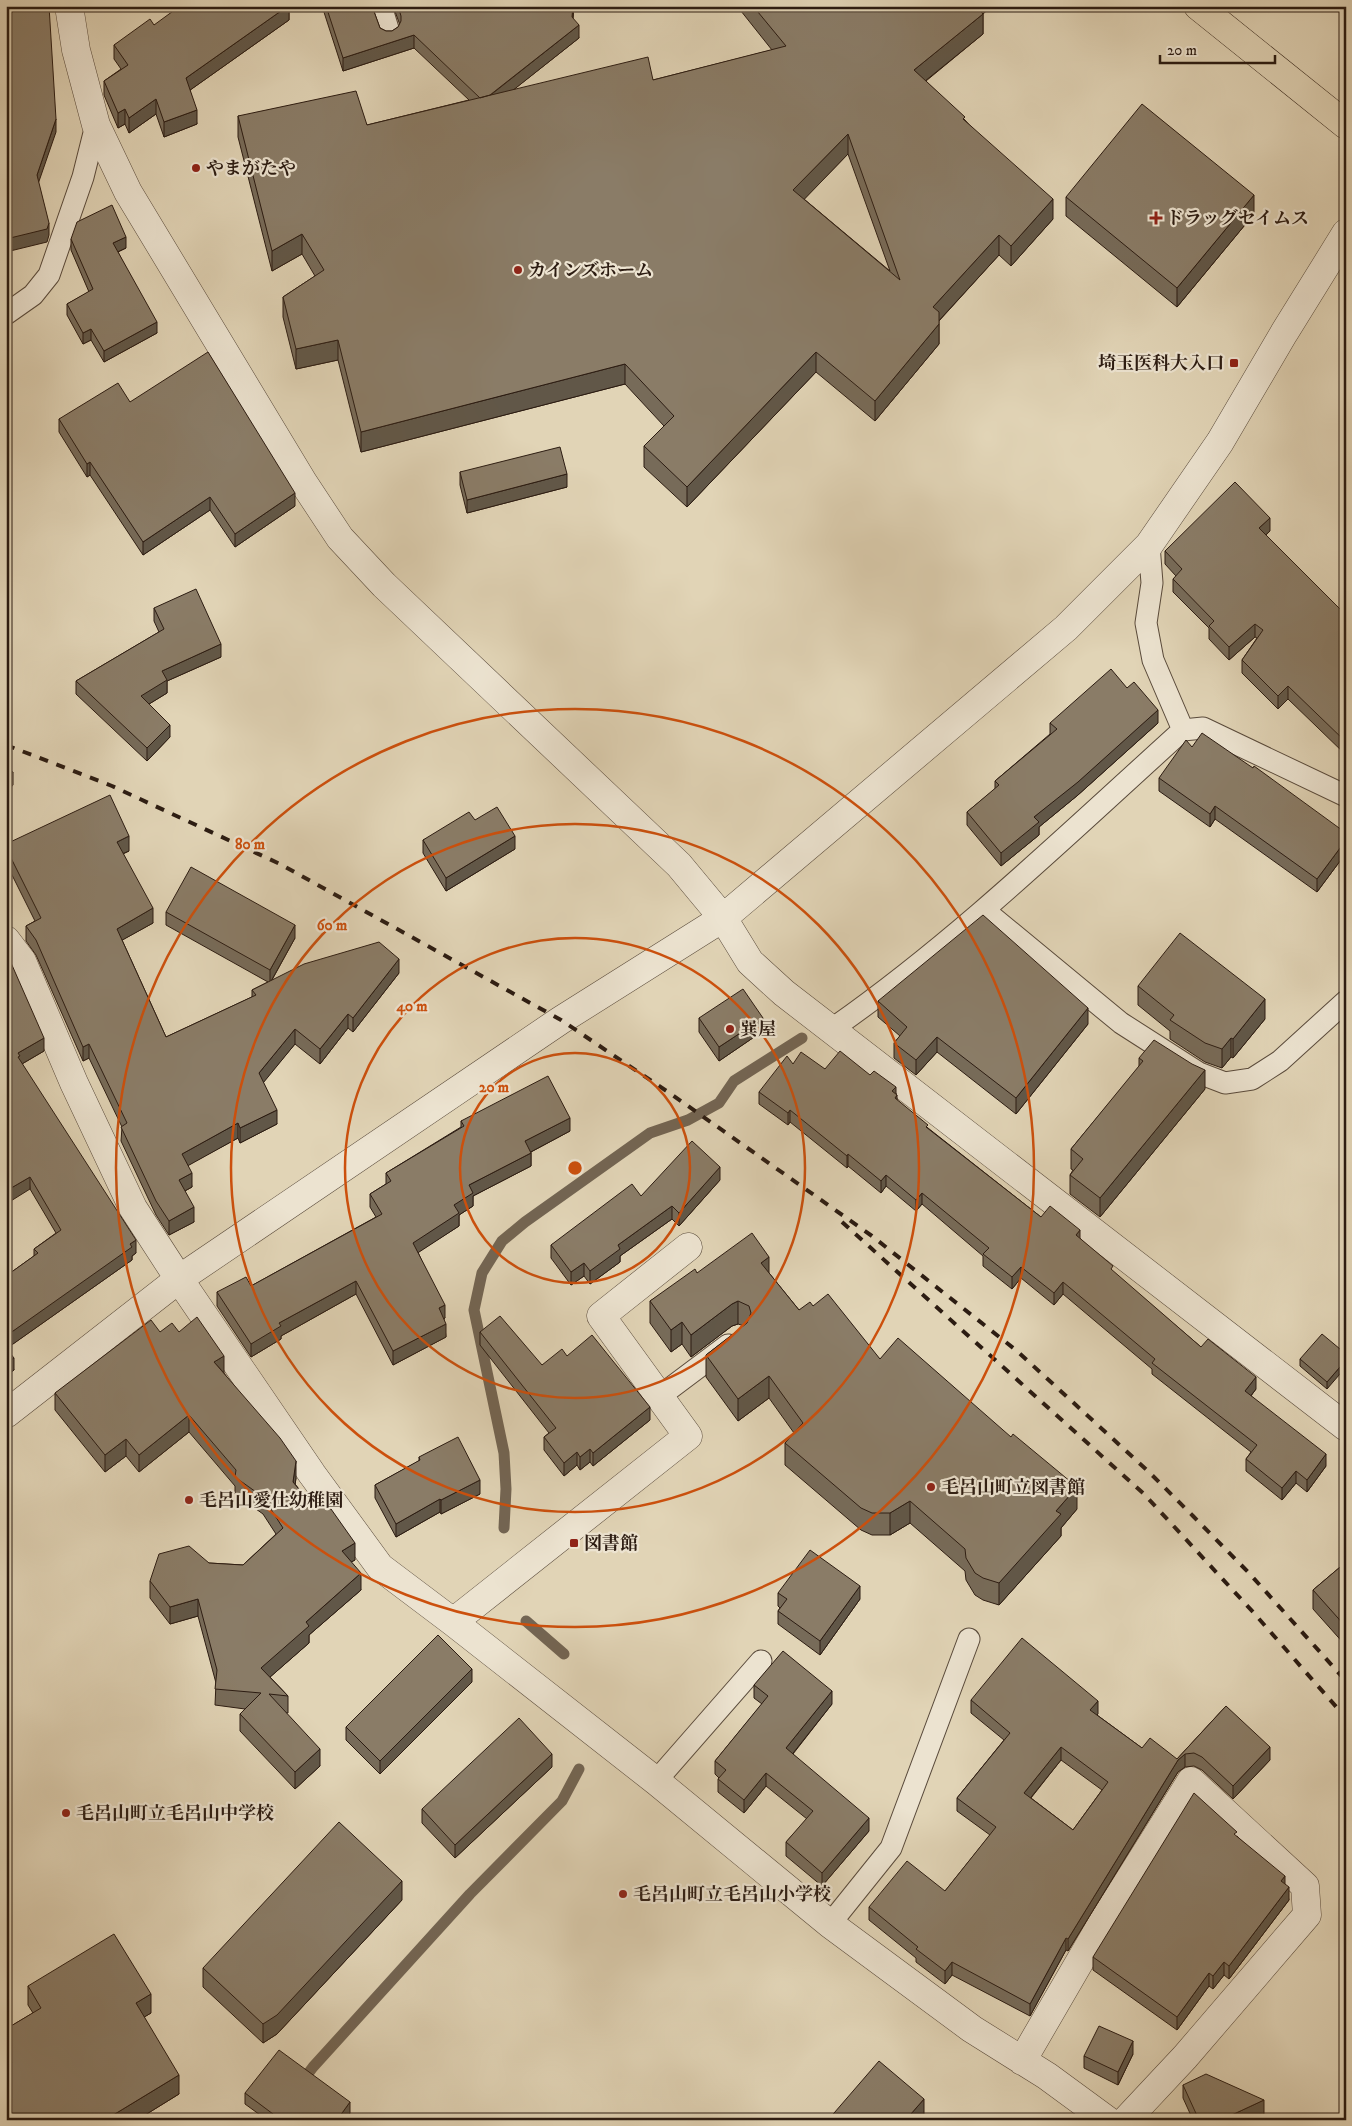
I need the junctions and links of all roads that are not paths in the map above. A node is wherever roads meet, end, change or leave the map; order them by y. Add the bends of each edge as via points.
1 (69, 6) edge
2 (381, 6) edge
3 (1198, 6) edge
4 (389, 32) edge
5 (96, 125) junction
6 (1346, 125) edge
7 (1346, 234) edge
8 (6, 314) edge
9 (1149, 545) junction
10 (1183, 730) junction
11 (1346, 796) edge
12 (984, 910) junction
13 (723, 918) junction
14 (6, 940) edge
15 (1346, 1001) edge
16 (832, 1029) junction
17 (688, 1247) dead end
18 (178, 1279) junction
19 (739, 1336) edge
20 (660, 1396) junction
21 (6, 1414) edge
22 (1346, 1427) edge
23 (453, 1622) junction
24 (970, 1639) dead end
25 (761, 1661) dead end
26 (656, 1781) junction
27 (830, 1924) junction
28 (1022, 2061) junction
29 (1107, 2120) edge
30 (1126, 2120) edge

1 - 5 street via 76,50
2 - 4 lane
3 - 6 main road
5 - 8 lane via 84,177 50,275 34,296
5 - 13 street via 138,208 340,538 384,585 679,865
7 - 9 street via 1220,442
9 - 10 lane via 1152,583 1146,623 1153,660
9 - 13 street via 1066,628
10 - 11 lane via 1203,728
10 - 12 lane
12 - 15 lane via 1121,1023 1199,1073 1225,1083 1252,1078 1280,1061
12 - 16 lane via 881,995
13 - 16 street via 750,962
13 - 18 street via 561,1020
14 - 18 street via 22,961 74,1083 133,1208
16 - 22 street
17 - 20 street via 601,1316
18 - 21 street
18 - 23 street via 380,1567
19 - 20 lane
20 - 23 street via 688,1436
23 - 26 street
24 - 27 lane via 891,1848
25 - 26 lane
26 - 27 street
27 - 28 street via 972,2029
28 - 29 street
28 - 30 street via 1191,1781 1305,1886 1308,1915

